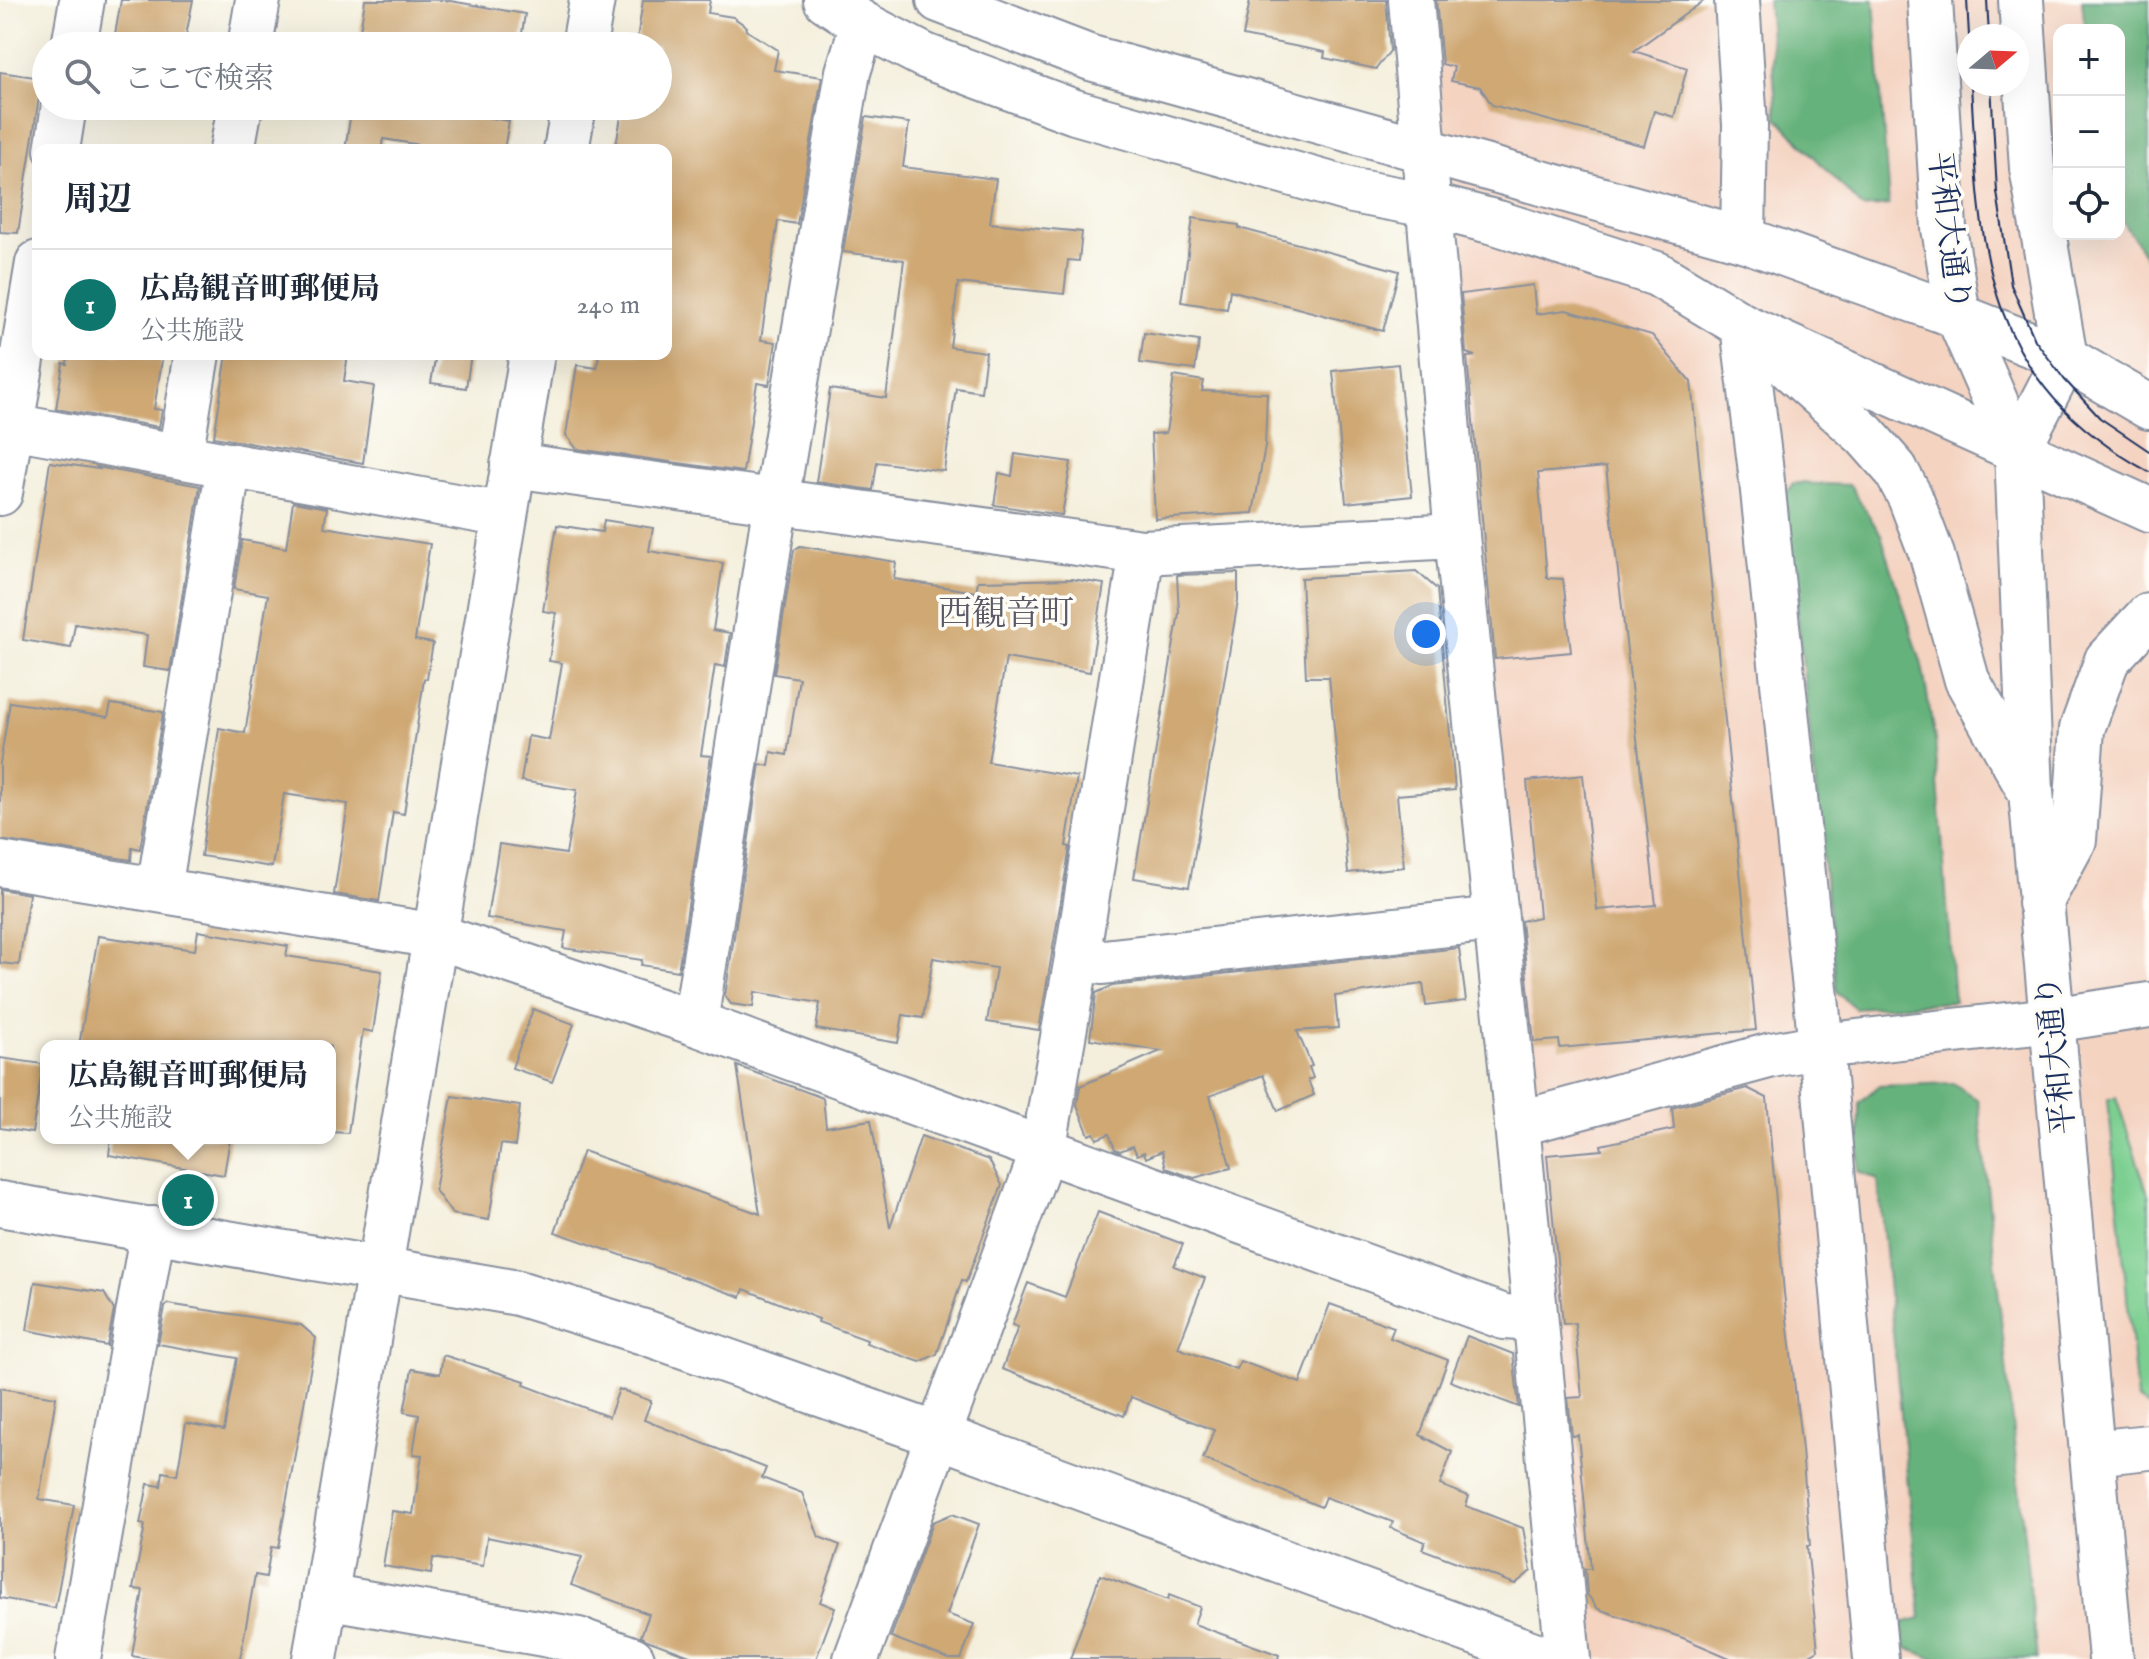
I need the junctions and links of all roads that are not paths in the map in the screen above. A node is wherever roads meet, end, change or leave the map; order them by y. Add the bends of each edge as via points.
1 (82, 0) edge
2 (258, 0) edge
3 (826, 0) edge
4 (939, 0) edge
5 (1411, 0) edge
6 (1737, 0) edge
7 (1930, 0) edge
8 (2021, 0) edge
9 (588, 1) edge
10 (863, 24) junction
11 (76, 32) edge
12 (252, 32) edge
13 (585, 32) edge
14 (62, 120) edge
15 (237, 120) edge
16 (571, 120) edge
17 (58, 144) edge
18 (233, 144) edge
19 (567, 144) edge
20 (1425, 152) junction
21 (1428, 205) junction
22 (1743, 239) junction
23 (32, 293) edge
24 (1958, 316) junction
25 (1743, 326) junction
26 (2065, 358) junction
27 (196, 360) edge
28 (531, 360) edge
29 (2145, 405) edge
30 (6, 425) edge
31 (2017, 451) junction
32 (180, 456) junction
33 (229, 465) junction
34 (513, 465) junction
35 (0, 493) edge
36 (776, 501) junction
37 (2149, 510) edge
38 (505, 515) junction
39 (1457, 536) junction
40 (1142, 552) junction
41 (2149, 615) edge
42 (2031, 792) junction
43 (0, 864) edge
44 (159, 889) junction
45 (2040, 903) junction
46 (1495, 919) junction
47 (436, 936) junction
48 (1077, 958) junction
49 (2149, 1005) edge
50 (2052, 1020) junction
51 (695, 1023) junction
52 (1821, 1046) junction
53 (1517, 1124) junction
54 (1043, 1151) junction
55 (0, 1204) edge
56 (153, 1229) junction
57 (379, 1267) junction
58 (1535, 1319) junction
59 (937, 1435) junction
60 (2149, 1447) edge
61 (2092, 1453) junction
62 (325, 1596) junction
63 (576, 1649) edge
64 (78, 1659) edge
65 (315, 1659) edge
66 (632, 1659) edge
67 (856, 1659) edge
68 (1547, 1659) edge
69 (1568, 1659) edge
70 (1876, 1659) edge
71 (2111, 1659) edge

1 - 11 street
2 - 12 street
3 - 10 street
4 - 20 street via 1091,58
5 - 20 street
6 - 22 street via 1745,125
7 - 24 street, 平和大通り via 1944,228
8 - 26 street via 2032,168
9 - 13 street
10 - 21 street via 925,56 1075,112 1353,191
10 - 36 street via 848,72
14 - 17 street
15 - 18 street
16 - 19 street
20 - 21 street
20 - 22 street
21 - 25 street via 1657,274
21 - 39 street
22 - 24 street
23 - 30 street
24 - 26 street
24 - 31 street, 平和大通り
25 - 31 street
25 - 42 street via 1865,435 1895,469 1932,555 1967,680
25 - 52 street
26 - 29 street
26 - 31 street, 平和大通り
27 - 32 street
28 - 34 street
30 - 32 street
30 - 35 street
31 - 37 street
31 - 42 street, 平和大通り
32 - 33 street
33 - 38 street
33 - 44 street
34 - 36 street
34 - 38 street
36 - 40 street
36 - 51 street
38 - 47 street
39 - 40 street
39 - 46 street
40 - 48 street
41 - 45 street via 2107,660 2082,729 2074,840
42 - 45 street, 平和大通り
43 - 44 street
44 - 47 street
45 - 50 street, 平和大通り
46 - 48 street via 1103,962
46 - 53 street
47 - 51 street
47 - 57 street
48 - 54 street
49 - 50 street
50 - 52 street
50 - 61 street, 平和大通り
51 - 54 street
52 - 53 street
52 - 70 street
53 - 58 street
54 - 58 street via 1504,1317
54 - 59 street
55 - 56 street
56 - 57 street
56 - 64 street
57 - 59 street via 518,1293
57 - 62 street
58 - 69 street
59 - 67 street
59 - 68 street
60 - 61 street
61 - 71 street, 平和大通り
62 - 63 street
62 - 65 street
63 - 66 street

